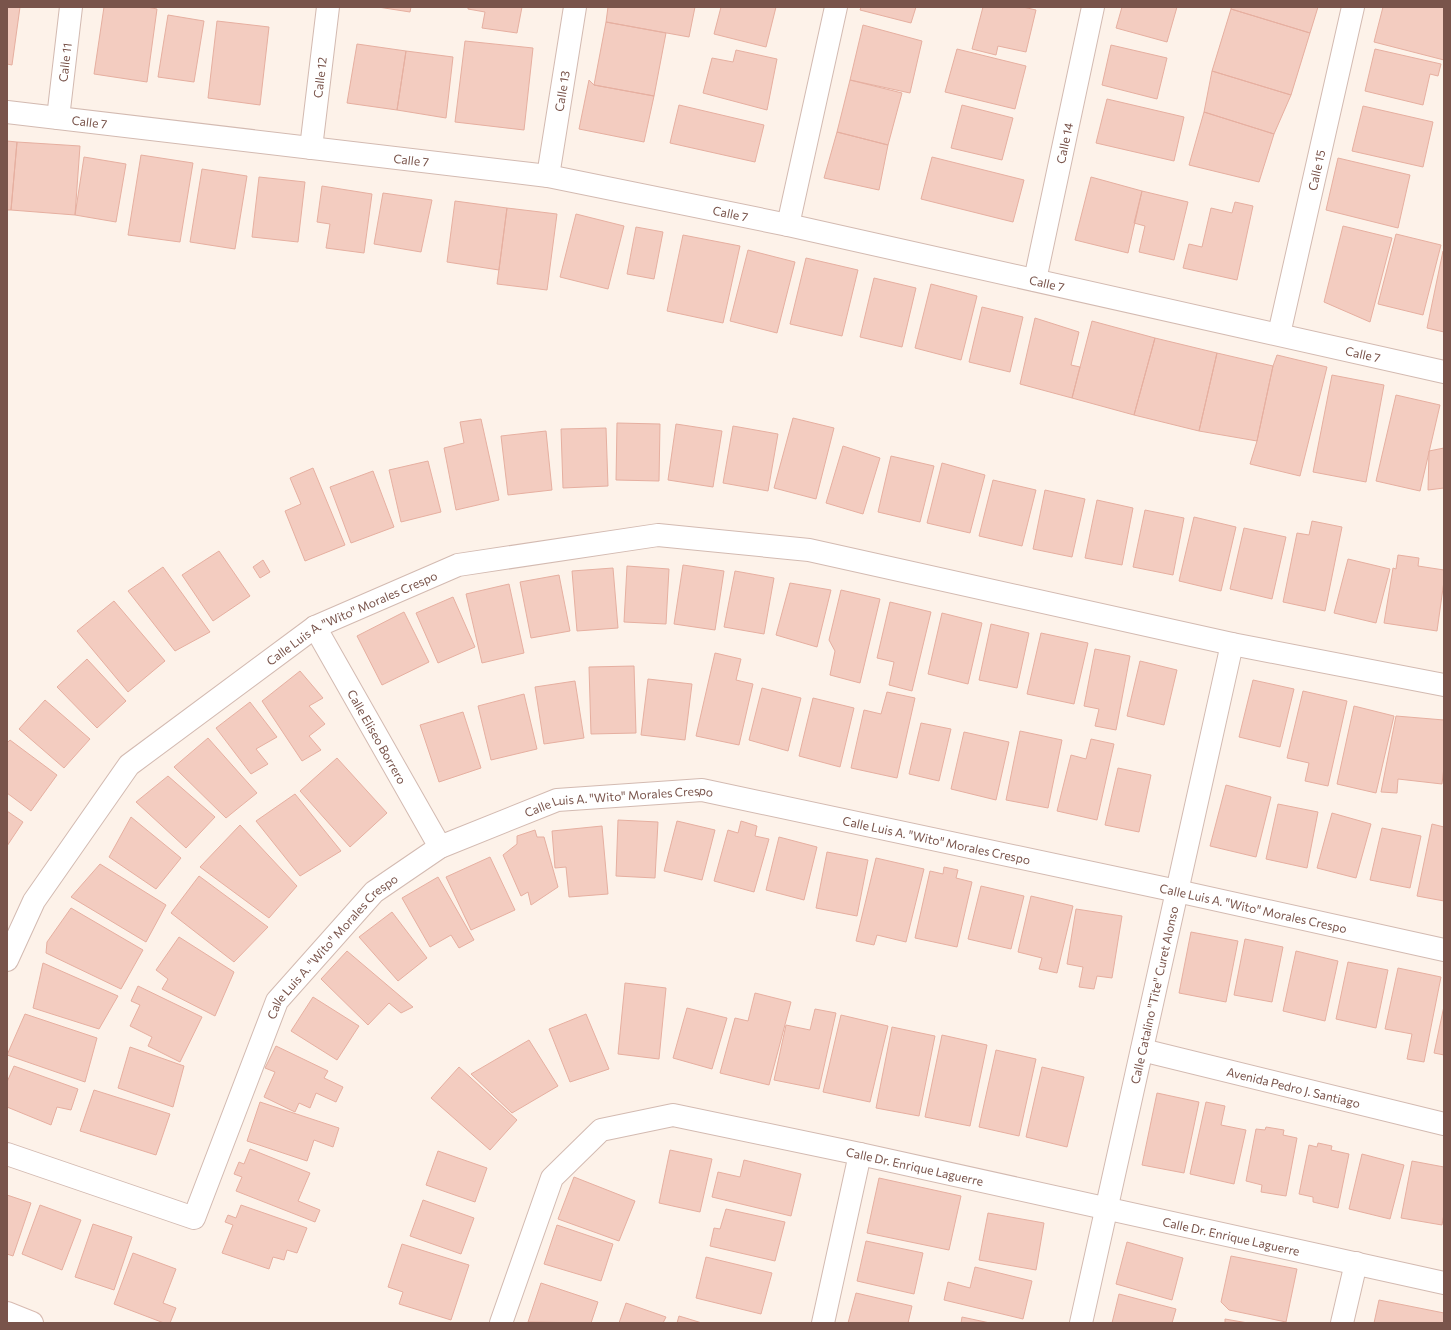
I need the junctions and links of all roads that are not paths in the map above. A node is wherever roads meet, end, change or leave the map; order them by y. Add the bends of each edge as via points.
1 (71, 7) edge
2 (328, 7) edge
3 (575, 7) edge
4 (836, 7) edge
5 (1093, 7) edge
6 (1353, 7) edge
7 (7, 112) edge
8 (58, 118) junction
9 (311, 148) junction
10 (548, 176) junction
11 (788, 225) junction
12 (1035, 280) junction
13 (1279, 334) junction
14 (1444, 372) edge
15 (315, 627) junction
16 (1232, 644) junction
17 (1444, 685) edge
18 (440, 847) junction
19 (1177, 891) junction
20 (1444, 950) edge
21 (7, 960) edge
22 (1142, 1050) junction
23 (1444, 1124) edge
24 (7, 1154) edge
25 (860, 1154) junction
26 (1107, 1210) junction
27 (1356, 1263) junction
28 (1444, 1283) edge
29 (7, 1313) edge
30 (32, 1323) edge
31 (501, 1323) edge
32 (823, 1323) edge
33 (1081, 1323) edge
34 (1342, 1323) edge

1 - 8 street, Calle 11
2 - 9 street, Calle 12
3 - 10 street, Calle 13
4 - 11 street
5 - 12 street, Calle 14
6 - 13 street, Calle 15
7 - 8 street, Calle 7
8 - 9 street, Calle 7
9 - 10 street, Calle 7
10 - 11 street, Calle 7
11 - 12 street, Calle 7
12 - 13 street, Calle 7
13 - 14 street, Calle 7
15 - 16 street, Calle Luis A. "Wito" Morales Crespo via 458,565 658,535 808,550
15 - 18 street, Calle Eliseo Borrero
15 - 21 street, Calle Luis A. "Wito" Morales Crespo via 129,765 34,901
16 - 17 street, Calle Luis A. "Wito" Morales Crespo
16 - 19 street, Calle Catalino "Tite" Curet Alonso
18 - 19 street, Calle Luis A. "Wito" Morales Crespo via 557,800 702,790
18 - 24 street, Calle Luis A. "Wito" Morales Crespo via 374,892 277,1001 194,1218
19 - 20 street, Calle Luis A. "Wito" Morales Crespo
19 - 22 street, Calle Catalino "Tite" Curet Alonso
22 - 23 street, Avenida Pedro J. Santiago
22 - 26 street, Calle Catalino "Tite" Curet Alonso
25 - 26 street, Calle Dr. Enrique Laguerre
25 - 31 street, Calle Dr. Enrique Laguerre via 673,1115 601,1130 552,1178
25 - 32 street
26 - 27 street, Calle Dr. Enrique Laguerre
26 - 33 street, Calle Catalino "Tite" Curet Alonso
27 - 28 street, Calle Dr. Enrique Laguerre
27 - 34 street
29 - 30 street

